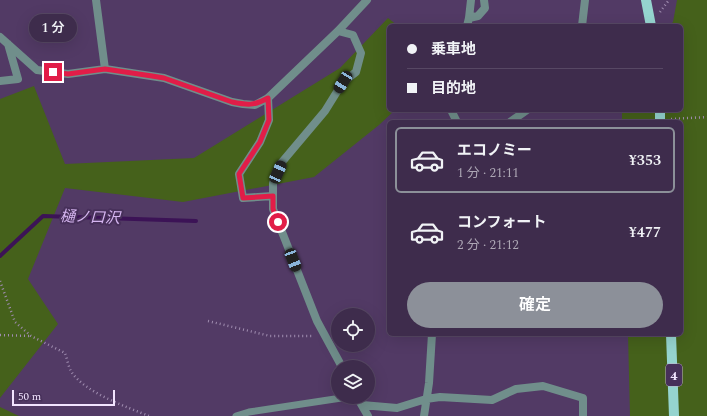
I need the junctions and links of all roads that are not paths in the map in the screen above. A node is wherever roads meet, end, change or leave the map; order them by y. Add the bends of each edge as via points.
1 (96, 0) edge
2 (367, 0) edge
3 (471, 0) edge
4 (484, 0) edge
5 (585, 0) edge
6 (646, 0) edge
7 (468, 22) edge
8 (582, 24) edge
9 (651, 24) edge
10 (338, 31) junction
11 (0, 37) edge
12 (8, 43) junction
13 (105, 69) junction
14 (0, 81) edge
15 (268, 98) junction
16 (524, 112) edge
17 (513, 120) edge
18 (273, 196) junction
19 (432, 336) edge
20 (671, 336) edge
21 (338, 360) edge
22 (426, 399) junction
23 (331, 400) edge
24 (362, 405) joint
25 (236, 416) edge
26 (368, 416) edge
27 (424, 416) edge
28 (583, 416) edge
29 (674, 416) edge

1 - 13 street
2 - 10 street
3 - 7 street
4 - 7 street via 485,8
5 - 8 street
6 - 9 main road
10 - 15 street
10 - 18 street via 353,35 361,53 356,72 343,82 325,111 282,162 273,182
11 - 12 street
12 - 13 street via 37,70 68,74
12 - 14 street via 18,79
13 - 15 street via 164,78 243,104 255,105
15 - 18 street via 269,120 260,142 239,174 243,198
16 - 17 street
18 - 21 street via 273,209 317,321
19 - 22 street
20 - 29 main road, 4
22 - 24 street via 397,408
22 - 27 street
22 - 28 street via 440,397 492,400 516,389 543,386 584,398
23 - 25 lane
24 - 26 street

